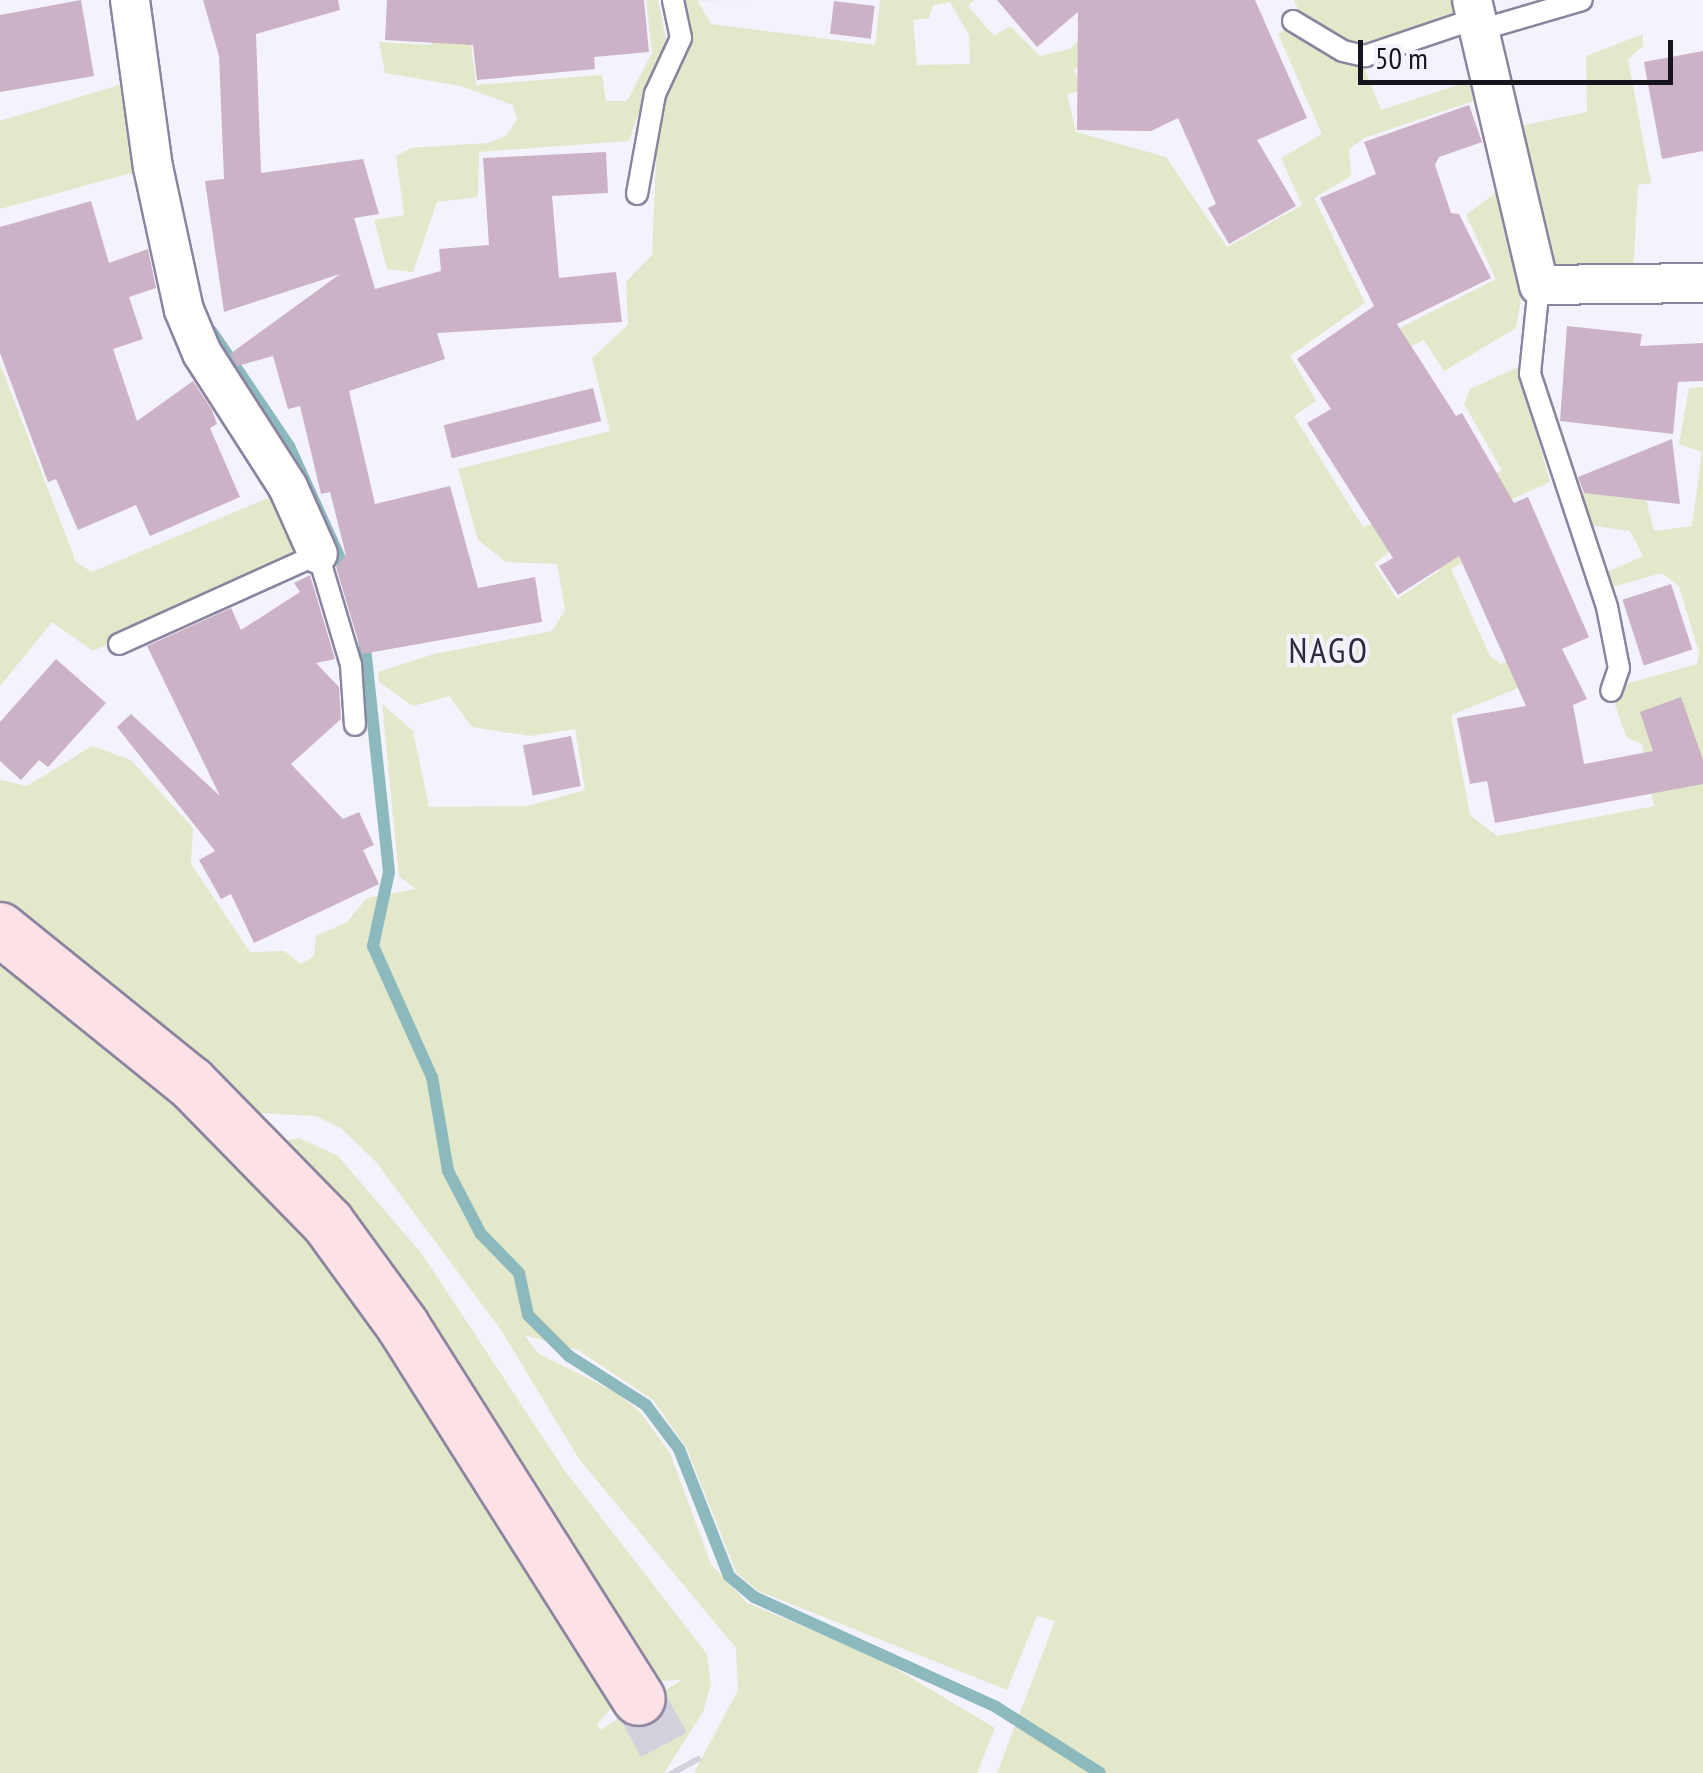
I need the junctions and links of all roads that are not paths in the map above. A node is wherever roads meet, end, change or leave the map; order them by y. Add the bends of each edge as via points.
1 (130, 0) edge
2 (673, 0) edge
3 (1582, 0) edge
4 (1476, 16) edge
5 (1293, 21) dead end
6 (637, 194) dead end
7 (1703, 282) edge
8 (1539, 285) junction
9 (318, 554) junction
10 (120, 644) dead end
11 (1611, 691) dead end
12 (355, 725) dead end
13 (0, 929) edge
14 (639, 1699) tunnel mouth

1 - 9 street via 152,168 184,310 202,353 272,457
2 - 6 lane via 681,38 654,94
3 - 4 lane
4 - 5 lane via 1365,56 1343,52
4 - 8 street
7 - 8 street
8 - 11 lane via 1530,374 1607,608 1619,668
9 - 10 lane
9 - 12 lane via 352,665
13 - 14 street via 191,1083 328,1223 403,1326

